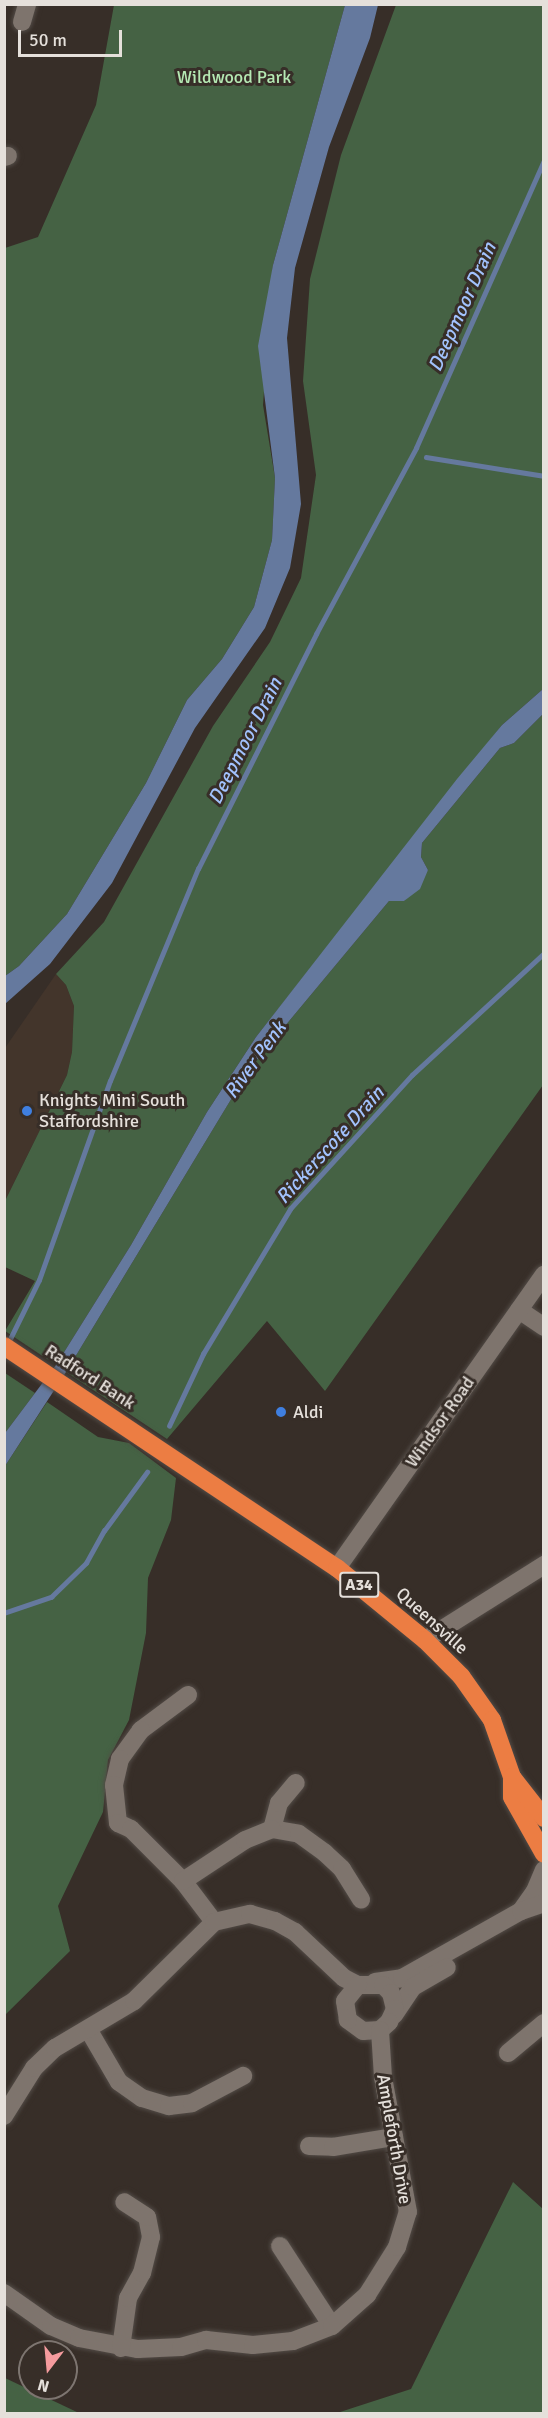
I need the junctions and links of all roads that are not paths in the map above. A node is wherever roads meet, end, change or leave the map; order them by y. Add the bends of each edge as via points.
1 (543, 1275) edge
2 (519, 1310) junction
3 (543, 1328) edge
4 (4, 1346) edge
5 (152, 1443) joint
6 (543, 1565) edge
7 (336, 1568) junction
8 (425, 1640) junction
9 (188, 1695) dead end
10 (512, 1777) junction
11 (296, 1783) dead end
12 (543, 1818) edge
13 (272, 1829) junction
14 (543, 1854) edge
15 (543, 1870) edge
16 (183, 1881) junction
17 (361, 1899) dead end
18 (543, 1903) edge
19 (521, 1911) junction
20 (543, 1916) edge
21 (214, 1922) junction
22 (359, 1982) junction
23 (394, 2015) junction
24 (543, 2023) edge
25 (88, 2028) junction
26 (371, 2030) junction
27 (508, 2053) dead end
28 (243, 2076) dead end
29 (4, 2115) edge
30 (394, 2137) junction
31 (309, 2146) dead end
32 (124, 2202) dead end
33 (280, 2246) dead end
34 (4, 2293) edge
35 (332, 2326) junction
36 (121, 2348) junction

1 - 2 street, Windsor Road
2 - 3 street
2 - 7 street, Windsor Road
4 - 5 highway, Radford Bank / A34
5 - 7 highway, Queensville / A34
6 - 8 street
7 - 8 highway, Queensville / A34
8 - 10 highway, Queensville / A34 via 461,1676 492,1720
9 - 16 street via 141,1730 120,1760 114,1785 118,1823 131,1829
10 - 12 highway, A34
10 - 14 highway, Queensville / A34 via 512,1797
11 - 13 street via 279,1803
13 - 16 street via 245,1840
13 - 17 street via 298,1834 325,1853 342,1869
15 - 19 street via 535,1892
16 - 21 street
18 - 19 street
19 - 22 street via 402,1978
20 - 23 street via 524,1922 413,1987
21 - 22 street via 250,1914 275,1921
21 - 25 street via 134,2001
22 - 23 street via 391,1993
22 - 26 street via 345,2001 348,2020
23 - 26 street
24 - 27 street
25 - 28 street via 120,2082 142,2098 169,2106 192,2103
25 - 29 street via 55,2048 34,2068
26 - 30 street, Ampleforth Drive via 380,2049
30 - 31 street via 333,2147
30 - 35 street, Ampleforth Drive via 408,2212 397,2247 367,2295
32 - 36 street via 147,2217 151,2236 142,2272 128,2298
33 - 35 street
34 - 36 street, Ampleforth Drive via 51,2326 79,2338
35 - 36 street, Ampleforth Drive via 283,2343 253,2345 206,2340 181,2347

